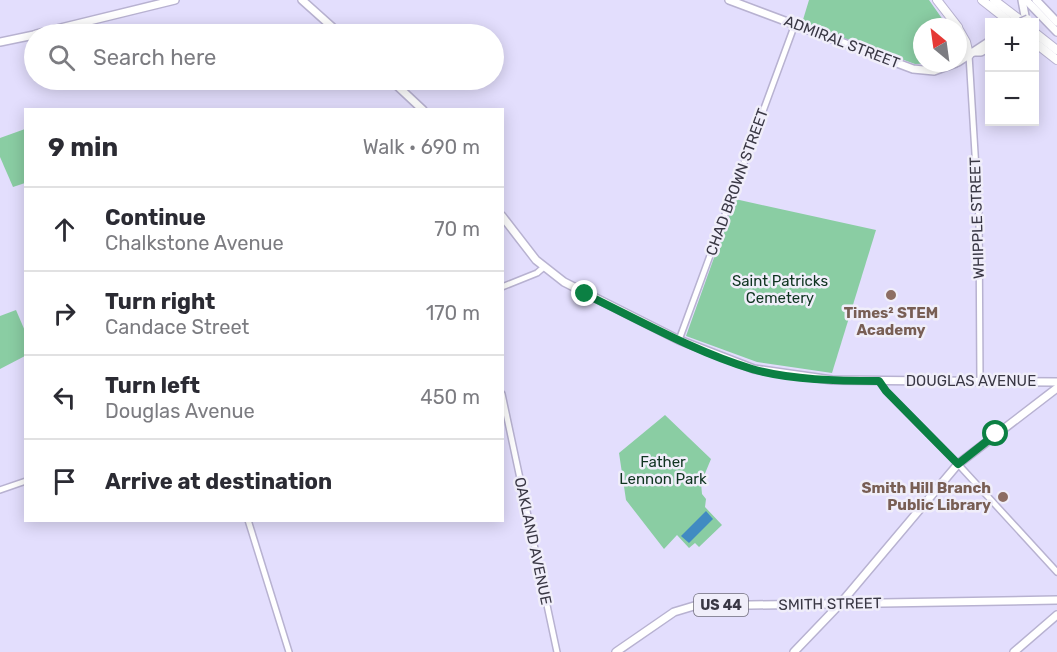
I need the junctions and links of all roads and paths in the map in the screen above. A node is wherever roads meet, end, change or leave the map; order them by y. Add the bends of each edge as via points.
1 (175, 0) edge
2 (302, 0) edge
3 (729, 0) edge
4 (938, 0) edge
5 (982, 0) edge
6 (994, 0) edge
7 (1024, 0) edge
8 (1036, 0) edge
9 (1043, 13) junction
10 (951, 18) edge
11 (1005, 18) edge
12 (1023, 18) edge
13 (1026, 18) edge
14 (1031, 18) edge
15 (1057, 22) edge
16 (79, 24) edge
17 (329, 24) edge
18 (795, 24) junction
19 (1057, 32) edge
20 (1039, 35) edge
21 (24, 37) edge
22 (0, 42) edge
23 (985, 43) edge
24 (967, 44) edge
25 (1039, 45) edge
26 (985, 50) edge
27 (1057, 50) edge
28 (972, 54) junction
29 (967, 57) edge
30 (1057, 60) edge
31 (913, 68) edge
32 (402, 90) edge
33 (421, 108) edge
34 (504, 219) edge
35 (544, 267) junction
36 (504, 286) edge
37 (679, 340) junction
38 (879, 381) junction
39 (980, 381) junction
40 (1057, 382) edge
41 (1057, 388) edge
42 (504, 403) edge
43 (958, 464) junction
44 (24, 482) edge
45 (0, 490) edge
46 (249, 522) edge
47 (1057, 572) edge
48 (1057, 600) edge
49 (840, 604) junction
50 (1057, 615) edge
51 (289, 652) edge
52 (557, 652) edge
53 (616, 652) edge
54 (794, 652) edge
55 (1014, 652) edge

1 - 16 main road
2 - 17 main road
3 - 18 main road, ADMIRAL STREET
4 - 10 highway
5 - 11 highway
6 - 12 highway
7 - 9 main road
7 - 13 main road
8 - 9 main road
9 - 14 main road
9 - 15 main road
9 - 19 main road
18 - 31 main road, ADMIRAL STREET
18 - 37 street, CHAD BROWN STREET
20 - 27 highway
21 - 22 main road
23 - 28 main road, ADMIRAL STREET
24 - 28 highway
25 - 30 highway
26 - 28 main road, ADMIRAL STREET
28 - 29 main road, ADMIRAL STREET
28 - 39 street, WHIPPLE STREET
32 - 33 main road
34 - 35 main road, DOUGLAS AVENUE
35 - 36 street
35 - 37 main road, DOUGLAS AVENUE via 572,287
37 - 38 main road, DOUGLAS AVENUE via 754,369 828,380
38 - 39 main road, DOUGLAS AVENUE
38 - 43 street
39 - 40 main road, DOUGLAS AVENUE
41 - 43 main road
42 - 52 street, OAKLAND AVENUE
43 - 47 street
43 - 49 main road
44 - 45 street
46 - 51 street
48 - 49 main road, SMITH STREET / US 44
49 - 53 main road, SMITH STREET / US 44 via 694,606 674,612
49 - 54 main road
50 - 55 main road

